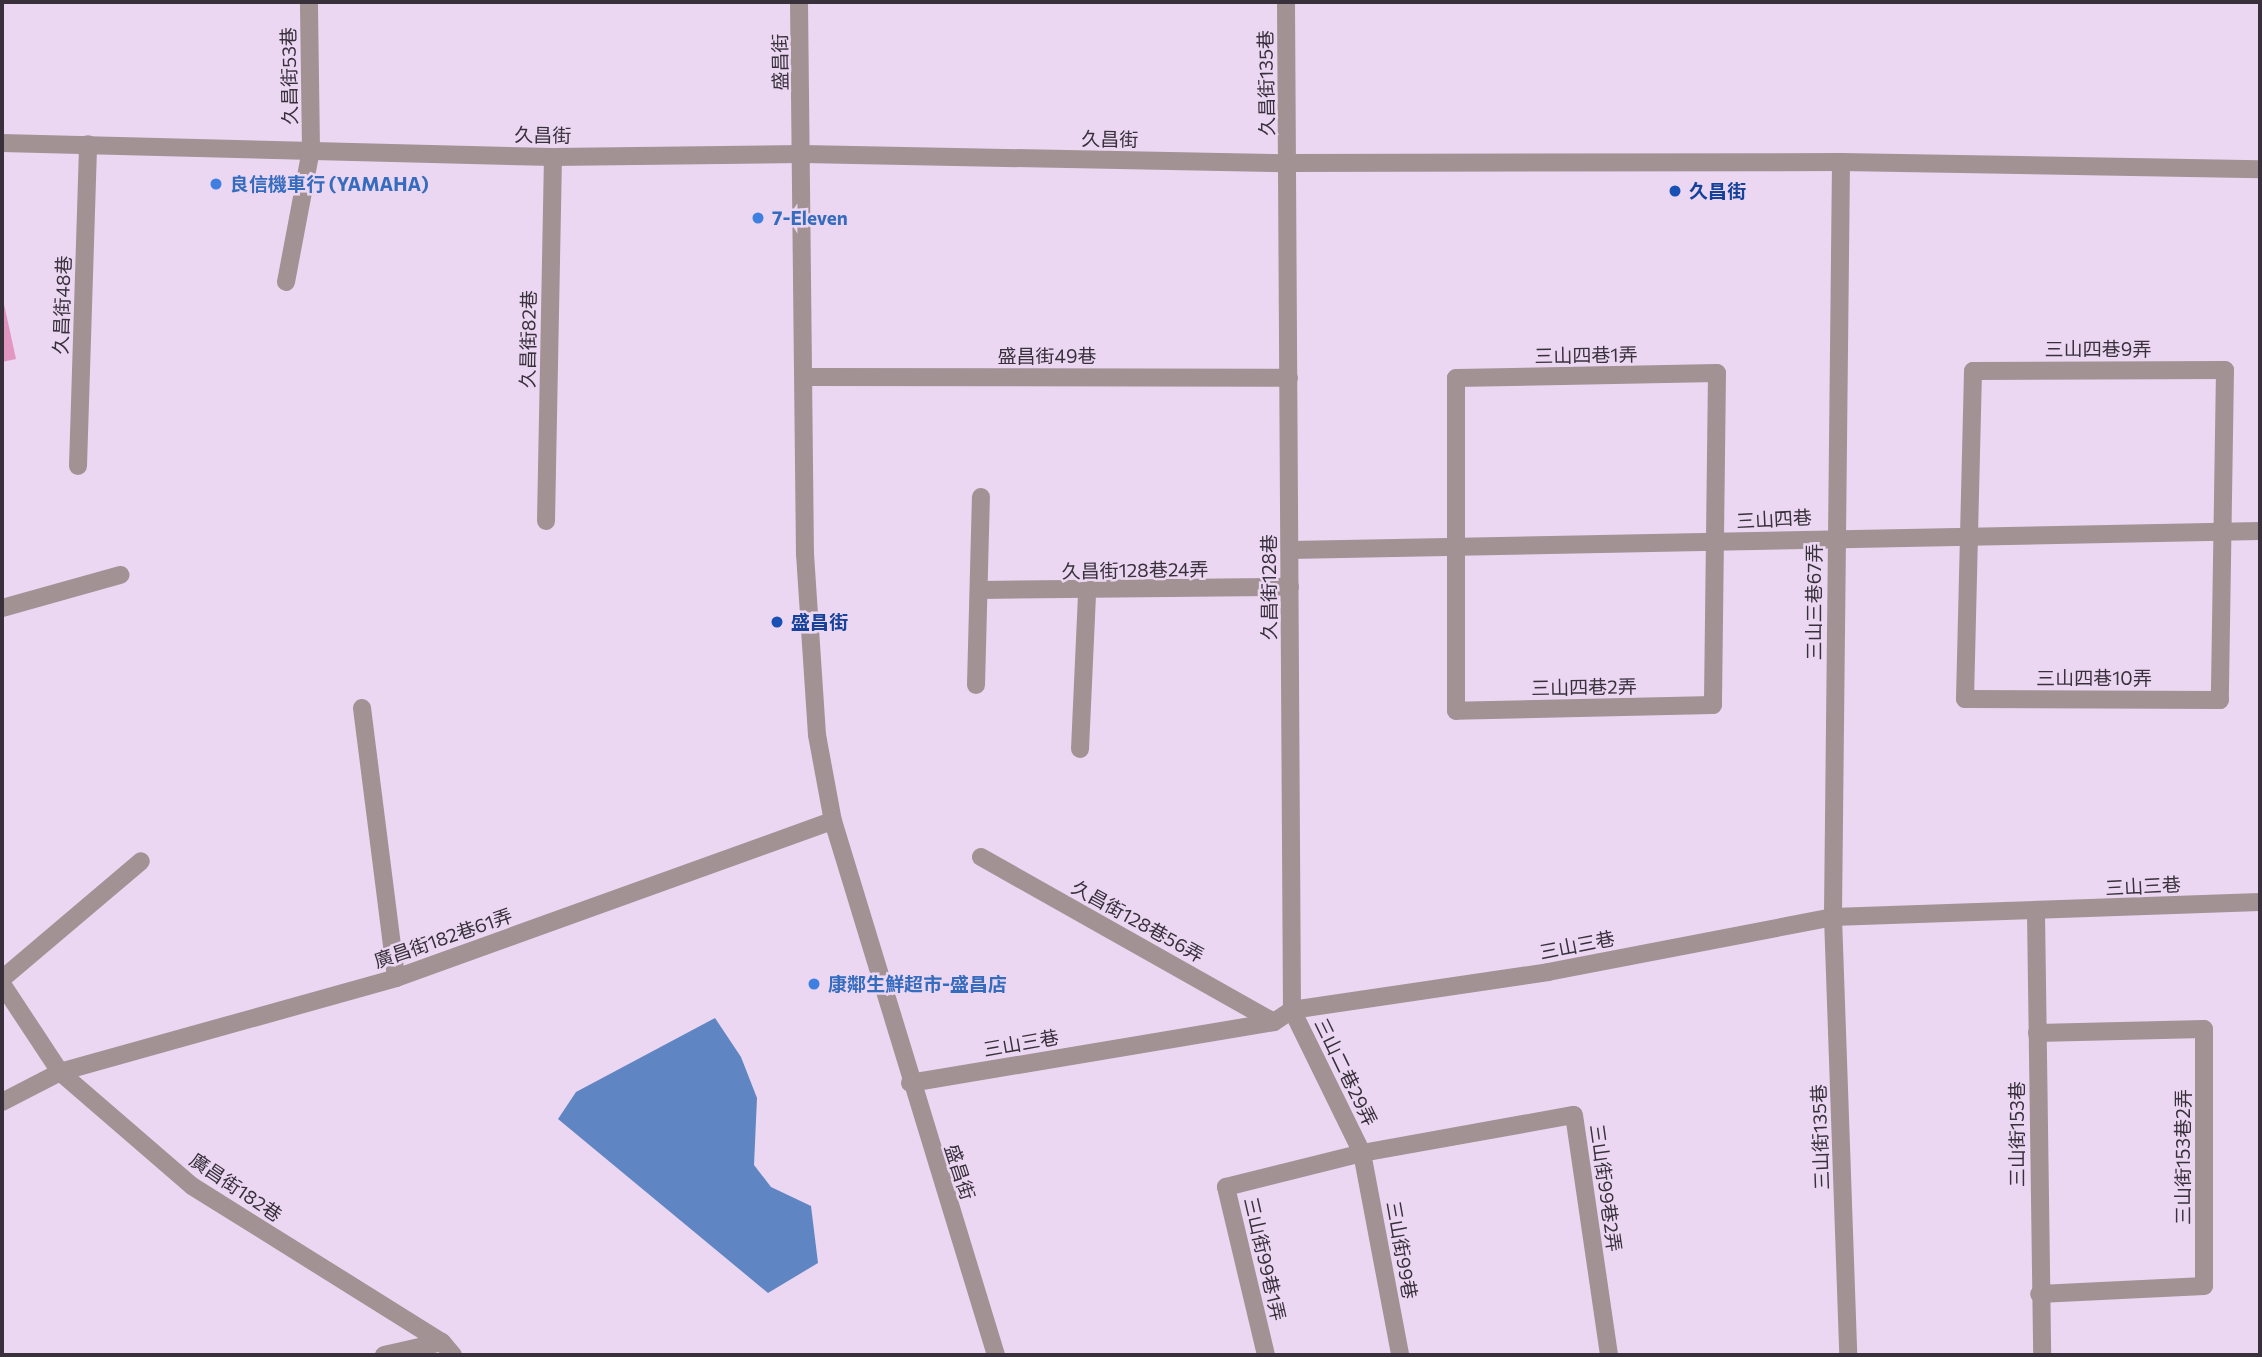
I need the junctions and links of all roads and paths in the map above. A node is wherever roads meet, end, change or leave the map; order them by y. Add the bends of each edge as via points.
1 (309, 2) edge
2 (800, 2) edge
3 (1286, 2) edge
4 (2, 143) edge
5 (88, 144) junction
6 (311, 150) junction
7 (803, 154) junction
8 (553, 157) junction
9 (1841, 162) junction
10 (1288, 163) junction
11 (2260, 169) edge
12 (286, 282) dead end
13 (806, 377) junction
14 (1289, 377) junction
15 (78, 466) dead end
16 (981, 497) dead end
17 (546, 522) dead end
18 (2225, 531) junction
19 (2260, 531) edge
20 (1968, 534) junction
21 (1836, 537) junction
22 (1715, 544) junction
23 (1455, 548) junction
24 (1290, 550) junction
25 (120, 575) dead end
26 (1290, 587) junction
27 (980, 590) junction
28 (1087, 593) junction
29 (2, 608) edge
30 (976, 685) dead end
31 (362, 708) dead end
32 (1080, 749) dead end
33 (833, 821) junction
34 (981, 857) dead end
35 (141, 860) dead end
36 (2260, 902) edge
37 (2036, 912) junction
38 (1833, 917) junction
39 (396, 978) junction
40 (2, 981) edge
41 (1292, 1010) junction
42 (1274, 1022) junction
43 (2037, 1033) junction
44 (61, 1072) junction
45 (910, 1083) junction
46 (2, 1102) edge
47 (1362, 1153) junction
48 (2039, 1294) junction
49 (447, 1349) edge
50 (384, 1355) edge
51 (996, 1355) edge
52 (1266, 1355) edge
53 (1400, 1355) edge
54 (1609, 1355) edge
55 (1848, 1355) edge
56 (2042, 1355) edge

1 - 6 street, 久昌街53巷
2 - 7 street, 盛昌街
3 - 10 street, 久昌街135巷
4 - 5 street, 久昌街
5 - 6 street, 久昌街
5 - 15 street, 久昌街48巷
6 - 8 street, 久昌街
6 - 12 street, 久昌街53巷
7 - 8 street, 久昌街
7 - 10 street, 久昌街
7 - 13 street, 盛昌街
8 - 17 street, 久昌街82巷
9 - 10 street, 久昌街
9 - 11 street, 久昌街
9 - 21 street, 三山三巷67弄
10 - 14 street, 久昌街128巷
13 - 14 street, 盛昌街49巷
13 - 33 street, 盛昌街 via 805,554 817,735
14 - 24 street, 久昌街128巷
16 - 27 street
18 - 19 street, 三山四巷
18 - 20 street, 三山四巷
18 - 20 street, 三山四巷9弄 via 2225,370 1972,371
18 - 20 street, 三山四巷10弄 via 2221,700 1965,699
20 - 21 street, 三山四巷
21 - 22 street, 三山四巷
21 - 38 street, 三山三巷67弄
22 - 23 street, 三山四巷
22 - 23 street, 三山四巷2弄 via 1713,705 1469,711 1456,711
22 - 23 street, 三山四巷1弄 via 1717,373 1456,378
23 - 24 street, 三山四巷
24 - 26 street, 久昌街128巷
25 - 29 street
26 - 28 street, 久昌街128巷24弄
26 - 41 street, 久昌街128巷
27 - 28 street, 久昌街128巷24弄
27 - 30 street
28 - 32 street
31 - 39 street
33 - 39 street, 廣昌街182巷61弄
33 - 45 street, 盛昌街
34 - 42 street, 久昌街128巷56弄
35 - 40 street
36 - 37 street, 三山三巷
37 - 38 street, 三山三巷
37 - 43 street, 三山街153巷
38 - 41 street, 三山三巷 via 1548,972
38 - 55 street, 三山街135巷
39 - 44 street, 廣昌街182巷61弄
40 - 44 street, 廣昌街182巷
41 - 42 street, 三山三巷
41 - 47 street, 三山二巷29弄
42 - 45 street, 三山三巷
43 - 48 street, 三山街153巷
43 - 48 street, 三山街153巷2弄 via 2204,1029 2204,1286
44 - 46 street, 廣昌街182巷61弄
44 - 49 street, 廣昌街182巷 via 192,1186
45 - 51 street, 盛昌街
47 - 52 street, 三山街99巷1弄 via 1226,1186
47 - 53 street, 三山街99巷
47 - 54 street, 三山街99巷2弄 via 1574,1115
48 - 56 street, 三山街153巷
49 - 50 street

